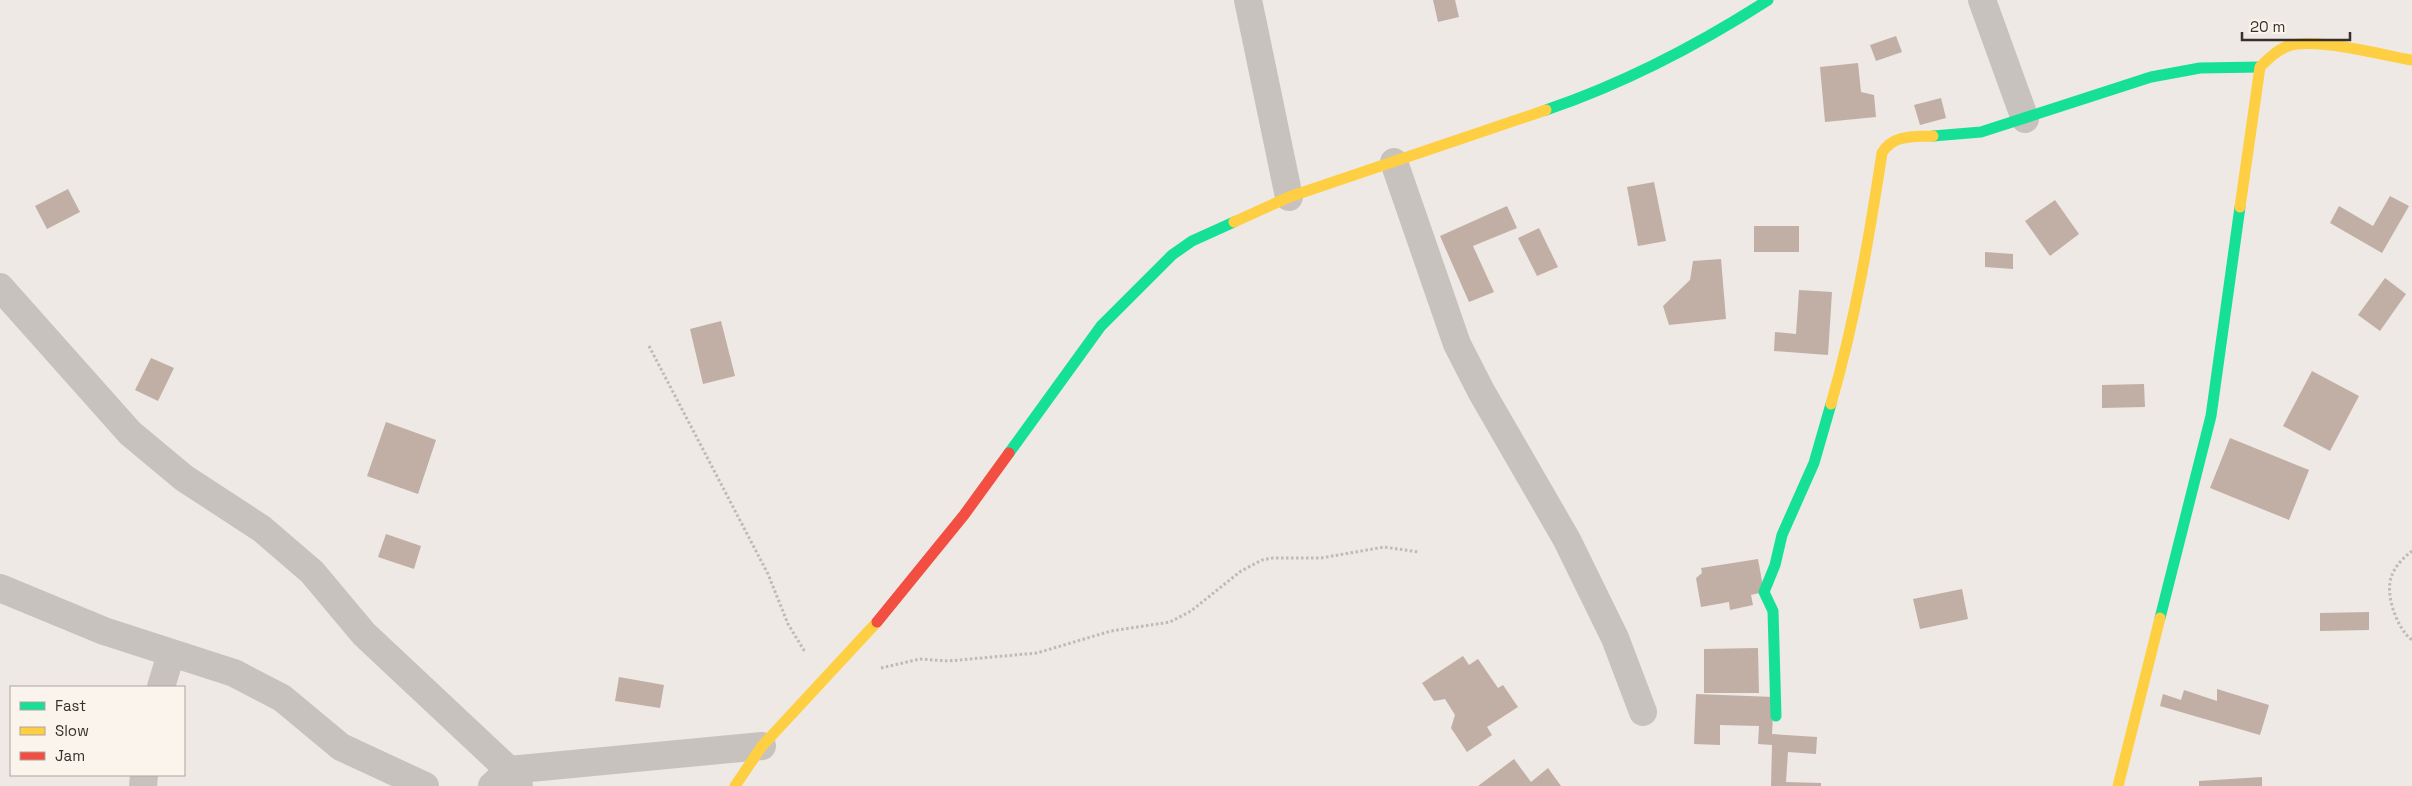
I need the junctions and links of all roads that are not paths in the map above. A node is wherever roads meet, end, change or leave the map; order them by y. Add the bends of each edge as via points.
1 (1248, 0) edge
2 (1768, 0) edge
3 (1982, 0) edge
4 (2412, 60) edge
5 (2260, 67) junction
6 (2025, 119) junction
7 (1394, 162) junction
8 (1289, 197) junction
9 (0, 287) edge
10 (0, 588) edge
11 (171, 654) junction
12 (161, 686) edge
13 (1643, 712) dead end
14 (1776, 716) dead end
15 (762, 746) junction
16 (507, 781) edge
17 (425, 786) edge
18 (735, 786) edge
19 (2118, 786) edge

1 - 8 street
2 - 7 street via 1728,26 1645,71 1572,101
3 - 6 street
4 - 5 street via 2297,43 2282,47
5 - 6 street via 2200,68 2151,77
5 - 19 street via 2211,416
6 - 14 street via 1981,132 1896,140 1882,153 1864,269 1846,353 1814,463 1782,535 1764,592 1773,611
7 - 8 street
7 - 13 street via 1457,344 1480,392 1567,540 1615,638
8 - 15 street via 1192,241 1152,274 1101,326 964,515 872,628
9 - 16 street via 130,433 184,478 262,529 312,572 364,634
10 - 11 street via 104,631
11 - 12 street
11 - 17 street via 234,673 282,698 341,747
15 - 16 street
15 - 18 street

